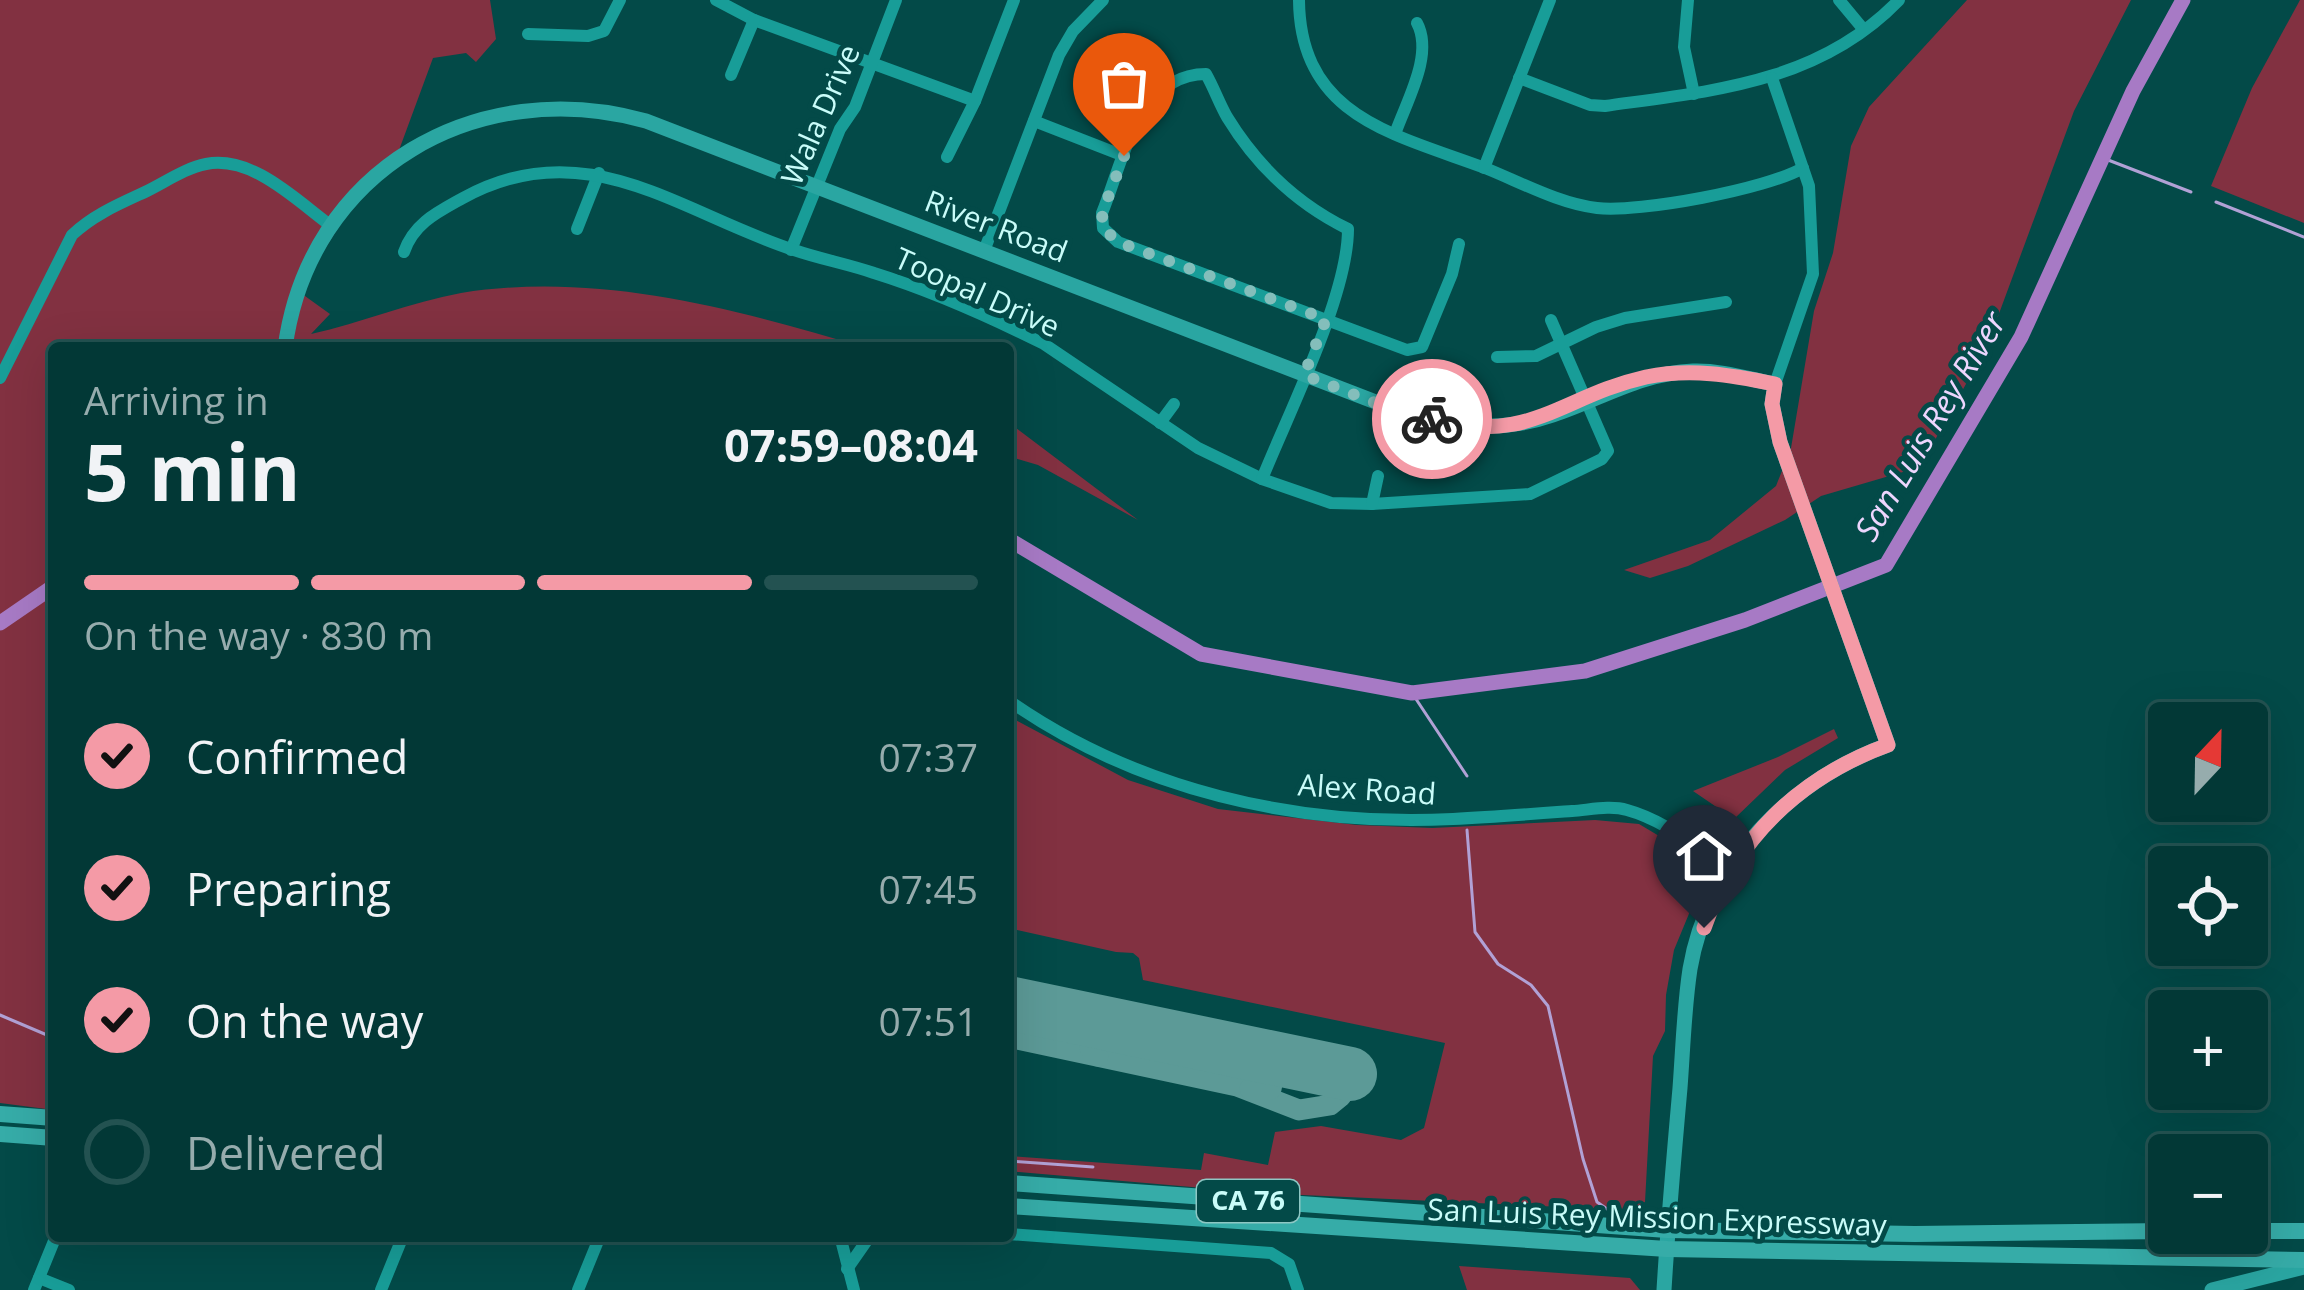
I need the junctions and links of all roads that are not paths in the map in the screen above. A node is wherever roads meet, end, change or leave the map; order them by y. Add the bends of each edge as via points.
1 (620, 0) edge
2 (716, 0) edge
3 (896, 0) edge
4 (1015, 0) edge
5 (1102, 0) edge
6 (1299, 0) edge
7 (1550, 0) edge
8 (1688, 0) edge
9 (1839, 0) edge
10 (1899, 0) edge
11 (754, 20) junction
12 (1417, 23) dead end
13 (1864, 31) junction
14 (528, 34) dead end
15 (871, 64) junction
16 (731, 75) dead end
17 (1519, 78) junction
18 (1772, 78) junction
19 (1694, 94) junction
20 (975, 101) junction
21 (1034, 121) junction
22 (1395, 134) junction
23 (1253, 154) junction
24 (1124, 156) junction
25 (947, 157) dead end
26 (1241, 164) dead end
27 (1484, 168) junction
28 (1803, 168) junction
29 (599, 173) junction
30 (814, 187) junction
31 (330, 224) junction
32 (577, 230) dead end
33 (1459, 244) dead end
34 (791, 250) junction
35 (984, 251) junction
36 (404, 252) dead end
37 (1726, 302) dead end
38 (1326, 319) junction
39 (1551, 320) dead end
40 (286, 342) edge
41 (1560, 343) junction
42 (1496, 357) dead end
43 (1304, 375) junction
44 (0, 378) edge
45 (1775, 384) junction
46 (1587, 400) junction
47 (1174, 404) dead end
48 (1160, 423) junction
49 (1378, 476) dead end
50 (1262, 479) junction
51 (1372, 504) junction
52 (1014, 704) edge
53 (1731, 868) junction
54 (0, 1114) edge
55 (48, 1118) edge
56 (0, 1134) edge
57 (48, 1138) edge
58 (1014, 1183) edge
59 (1014, 1206) edge
60 (1667, 1230) junction
61 (2148, 1231) edge
62 (2268, 1231) edge
63 (2304, 1231) edge
64 (1014, 1234) edge
65 (54, 1242) edge
66 (401, 1242) edge
67 (598, 1242) edge
68 (841, 1242) edge
69 (866, 1242) edge
70 (1666, 1249) junction
71 (2304, 1260) edge
72 (847, 1269) junction
73 (37, 1284) edge
74 (69, 1290) edge
75 (381, 1290) edge
76 (578, 1290) edge
77 (854, 1290) edge
78 (1298, 1290) edge
79 (1664, 1290) edge
80 (2212, 1290) edge

1 - 14 street via 604,31
2 - 11 street
3 - 15 street, Wala Drive
4 - 20 street
5 - 21 street via 1073,31
6 - 22 street via 1306,53 1327,90 1357,117
7 - 17 street
8 - 19 street via 1684,47
9 - 13 street
10 - 13 street
11 - 15 street
11 - 16 street
12 - 22 street via 1423,54
13 - 18 street
15 - 20 street
15 - 30 street, Wala Drive
17 - 19 street via 1590,105
17 - 27 street
18 - 19 street
18 - 28 street
20 - 25 street
21 - 24 street
21 - 35 street
22 - 27 street
23 - 24 street via 1206,74 1193,74 1166,83 1146,106
23 - 26 street
23 - 38 street via 1293,194 1348,229
24 - 38 street via 1102,213 1103,228 1118,242
27 - 28 street via 1577,203 1624,209 1772,182
28 - 45 street via 1813,274
29 - 32 street
29 - 34 street, Toopal Drive
29 - 36 street, Toopal Drive via 536,172 490,183 417,227
30 - 31 main road, River Road via 646,121 542,107 471,121 424,142
30 - 34 street, Wala Drive
30 - 35 main road, River Road
31 - 40 main road, River Road via 305,269
31 - 44 street via 242,166 201,165 72,235
33 - 38 street via 1422,347 1407,350
34 - 48 street, Toopal Drive via 878,274 1018,331
35 - 43 main road, River Road
37 - 41 street via 1625,318
38 - 43 street
39 - 41 street
41 - 42 street via 1536,356
41 - 46 street
43 - 46 main road, River Road via 1465,428 1514,425
43 - 50 street
45 - 46 main road, River Road via 1697,370 1641,378
45 - 53 main road via 1780,442 1888,745 1788,799
46 - 51 street, Toopal Drive via 1607,451 1530,494
47 - 48 street
48 - 50 street, Toopal Drive
49 - 51 street
50 - 51 street, Toopal Drive via 1330,503
52 - 53 street, Alex Road via 1082,746 1171,784 1256,804 1447,820 1622,808
53 - 60 main road via 1690,966
54 - 55 highway
56 - 57 highway
58 - 60 highway, San Luis Rey Mission Expressway / CA 76
59 - 70 highway, San Luis Rey Mission Expressway / CA 76
60 - 61 highway, San Luis Rey Mission Expressway / CA 76
60 - 70 main road
62 - 63 highway
64 - 78 street via 1270,1253 1289,1264
65 - 73 street
66 - 75 street
67 - 76 street
68 - 72 street
69 - 72 street
70 - 71 highway, San Luis Rey Mission Expressway / CA 76
70 - 79 main road
71 - 80 main road via 2260,1265
72 - 77 street
73 - 74 street

